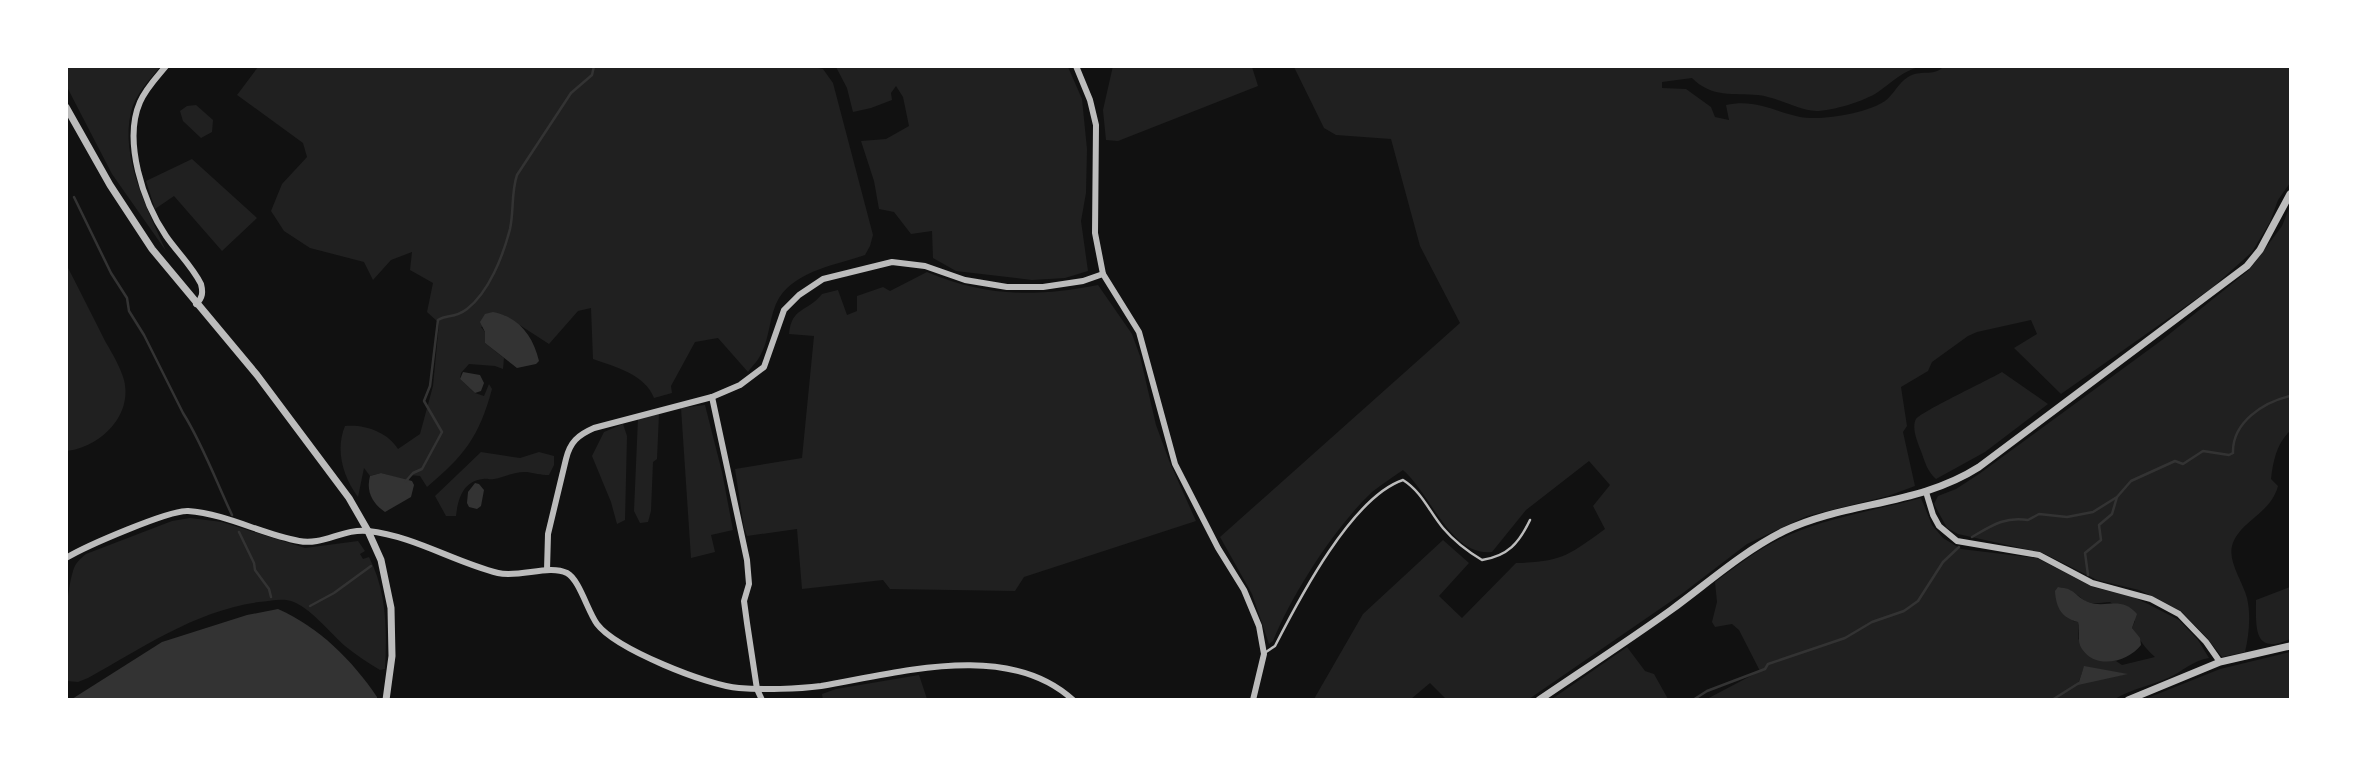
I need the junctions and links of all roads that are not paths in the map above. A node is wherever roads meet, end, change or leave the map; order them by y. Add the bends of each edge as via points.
1 (166, 66) edge
2 (1076, 66) edge
3 (66, 107) edge
4 (2291, 194) edge
5 (1103, 274) junction
6 (196, 304) junction
7 (712, 397) junction
8 (1926, 492) junction
9 (1530, 520) dead end
10 (368, 531) junction
11 (66, 558) edge
12 (547, 570) junction
13 (2291, 646) edge
14 (1264, 654) junction
15 (2220, 662) junction
16 (757, 688) junction
17 (386, 699) edge
18 (762, 699) edge
19 (1073, 699) edge
20 (1253, 699) edge
21 (1539, 699) edge
22 (2128, 699) edge

1 - 6 street via 140,102 133,146 151,209 201,284
2 - 5 street via 1096,125 1095,233
3 - 6 street via 133,222
4 - 8 street via 2247,266 1979,467
5 - 7 street via 1043,287 1007,287 892,262 823,279 784,310 764,367 740,385
5 - 14 street via 1139,332 1175,464 1244,590 1259,626
6 - 10 street via 257,375 349,498
7 - 12 street via 579,434 569,446 548,534
7 - 16 street via 747,561 749,584 744,601
8 - 15 street via 1933,515 1957,541 2039,555 2092,583 2151,599 2179,614
8 - 21 street via 1822,517 1774,536
9 - 14 lane via 1511,550 1482,560 1442,527 1413,486 1403,480 1394,483 1358,513 1320,567 1275,646
10 - 11 street via 299,541 185,511 102,540
10 - 12 street via 422,544 497,572
10 - 17 street via 381,560 391,608 392,656
12 - 16 street via 572,576 594,621 624,647 715,683
13 - 15 street
14 - 20 street
15 - 22 street
16 - 18 street
16 - 19 street via 820,686 937,665 970,666 1033,675

